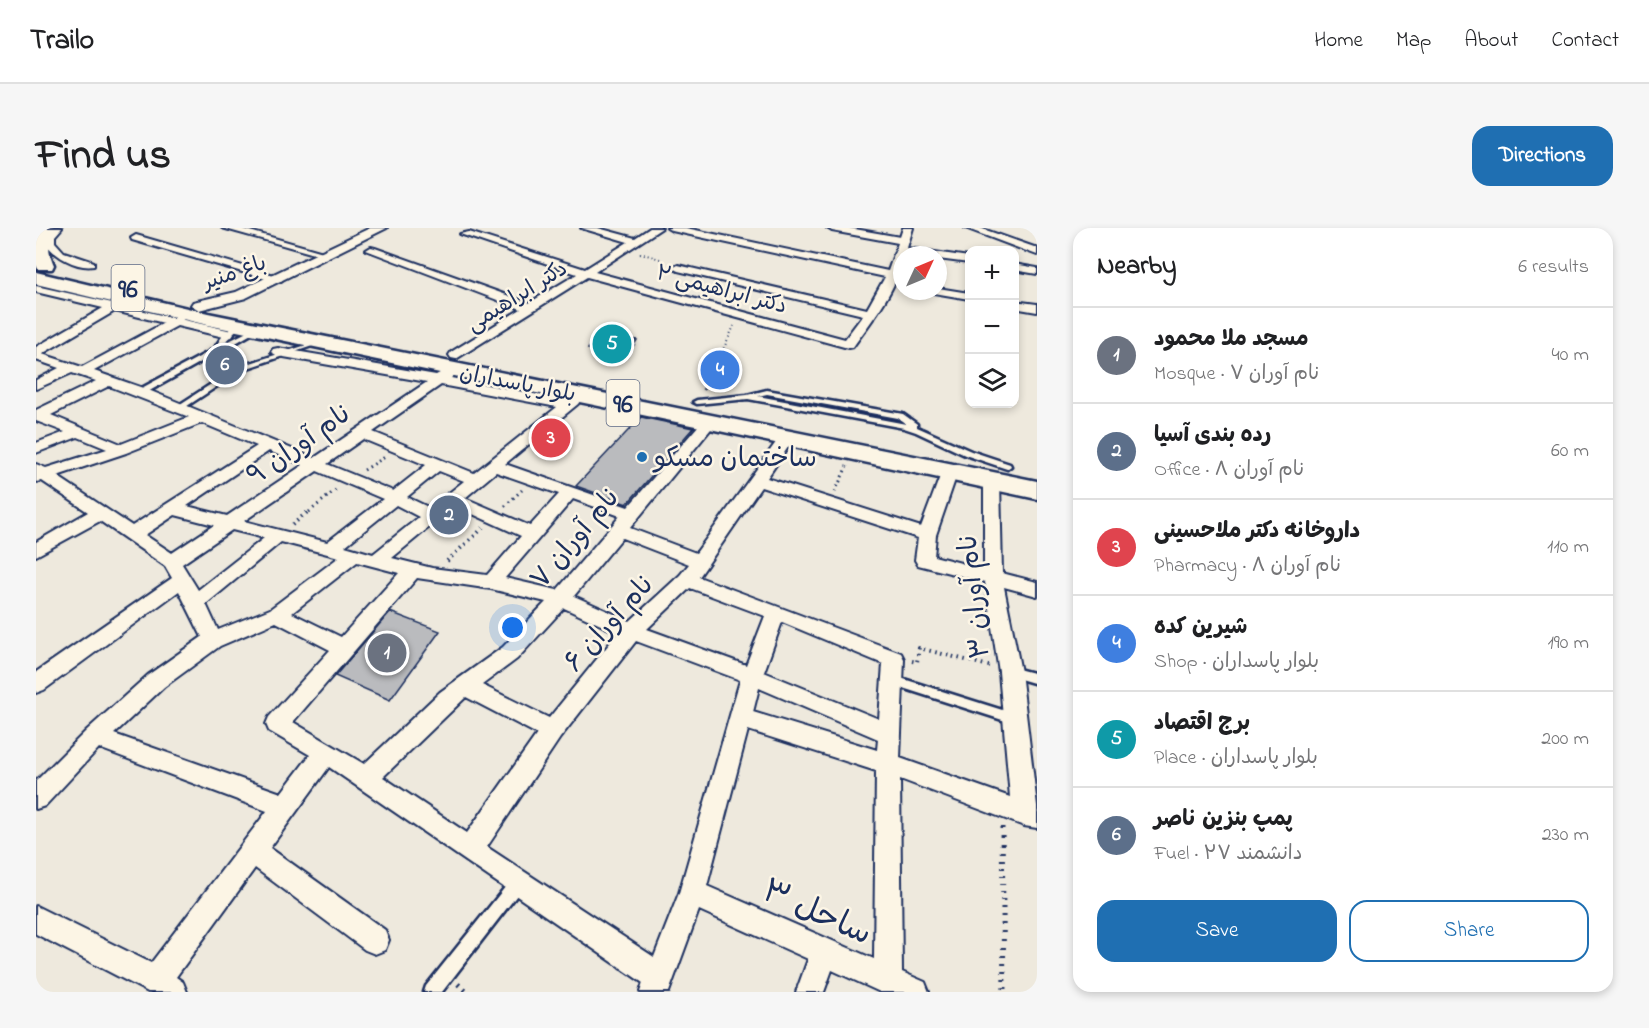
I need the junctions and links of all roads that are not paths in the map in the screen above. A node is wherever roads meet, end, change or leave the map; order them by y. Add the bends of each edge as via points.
1 (51, 228) edge
2 (57, 228) edge
3 (227, 228) edge
4 (380, 228) edge
5 (478, 228) edge
6 (586, 228) edge
7 (657, 228) edge
8 (672, 228) edge
9 (832, 228) edge
10 (908, 228) edge
11 (970, 228) edge
12 (153, 231) dead end
13 (636, 241) junction
14 (902, 246) joint
15 (371, 250) dead end
16 (1037, 252) edge
17 (325, 254) junction
18 (947, 257) edge
19 (965, 259) edge
20 (90, 264) dead end
21 (39, 268) edge
22 (678, 268) dead end
23 (1019, 268) edge
24 (1037, 270) edge
25 (893, 271) edge
26 (586, 273) junction
27 (277, 279) junction
28 (890, 279) junction
29 (893, 280) edge
30 (36, 289) edge
31 (947, 292) edge
32 (965, 295) edge
33 (119, 304) junction
34 (1019, 305) edge
35 (531, 308) junction
36 (1037, 308) edge
37 (871, 313) junction
38 (187, 314) junction
39 (241, 330) junction
40 (297, 346) junction
41 (216, 352) junction
42 (36, 354) edge
43 (450, 368) junction
44 (239, 369) junction
45 (77, 370) junction
46 (107, 381) junction
47 (36, 385) edge
48 (141, 392) junction
49 (574, 400) junction
50 (178, 408) junction
51 (704, 412) junction
52 (37, 415) edge
53 (200, 418) junction
54 (360, 432) junction
55 (76, 433) junction
56 (788, 437) junction
57 (268, 445) junction
58 (36, 448) edge
59 (121, 450) junction
60 (315, 464) junction
61 (438, 464) junction
62 (494, 466) junction
63 (950, 471) junction
64 (1000, 473) junction
65 (1037, 473) edge
66 (38, 474) edge
67 (476, 480) junction
68 (757, 480) junction
69 (1037, 490) edge
70 (570, 492) junction
71 (396, 498) junction
72 (453, 499) junction
73 (171, 508) junction
74 (100, 513) junction
75 (632, 514) junction
76 (432, 516) junction
77 (229, 524) junction
78 (619, 530) junction
79 (533, 534) junction
80 (132, 535) junction
81 (279, 535) junction
82 (927, 535) junction
83 (332, 548) junction
84 (36, 550) edge
85 (354, 555) junction
86 (700, 561) junction
87 (375, 562) junction
88 (177, 570) junction
89 (412, 571) junction
90 (993, 577) junction
91 (687, 580) junction
92 (491, 582) junction
93 (1037, 589) edge
94 (561, 598) junction
95 (195, 602) junction
96 (776, 612) junction
97 (277, 614) junction
98 (632, 631) junction
99 (213, 640) junction
100 (344, 648) junction
101 (1010, 672) junction
102 (752, 676) junction
103 (1037, 679) edge
104 (891, 680) junction
105 (36, 684) edge
106 (464, 686) junction
107 (741, 718) junction
108 (1015, 719) junction
109 (552, 731) junction
110 (889, 733) junction
111 (95, 736) junction
112 (326, 752) junction
113 (888, 764) junction
114 (366, 778) junction
115 (36, 798) edge
116 (284, 806) junction
117 (1031, 816) edge
118 (471, 849) junction
119 (251, 850) junction
120 (519, 881) junction
121 (692, 893) junction
122 (36, 920) edge
123 (375, 940) dead end
124 (824, 952) junction
125 (888, 981) junction
126 (657, 985) edge
127 (164, 986) edge
128 (432, 992) edge
129 (810, 992) edge
130 (915, 992) edge

1 - 21 highway via 38,244
2 - 20 street via 50,235 50,243 60,254
3 - 17 street
4 - 17 street, باغ منیر
5 - 26 street, دکتر ابراهیمی ۲ via 465,234
6 - 13 street
7 - 13 street, دکتر ابراهیمی
8 - 28 street
9 - 14 street
10 - 14 street
11 - 16 street
12 - 27 street via 136,238
13 - 26 street, دکتر ابراهیمی
15 - 35 street
17 - 27 street, باغ منیر
18 - 19 street
21 - 33 highway, بلوار پاسداران / 96
21 - 38 highway, بلوار پاسداران / 96
22 - 37 street
23 - 24 street
25 - 28 street
26 - 35 street, دکتر ابراهیمی
26 - 37 street, دکتر ابراهیمی ۲ via 848,344
27 - 38 street, باغ منیر
28 - 29 street
28 - 37 street
30 - 33 street
31 - 32 street
33 - 38 highway, بلوار پاسداران / 96
33 - 42 street
34 - 36 street
35 - 43 street, دکتر ابراهیمی
38 - 39 highway, بلوار پاسداران / 96
38 - 43 highway, بلوار پاسداران / 96
38 - 45 street
39 - 40 highway, بلوار پاسداران / 96
39 - 41 lane
39 - 41 lane
40 - 43 highway, بلوار پاسداران / 96
40 - 43 street
40 - 44 lane
41 - 44 lane via 215,362
41 - 48 lane
42 - 45 street
43 - 49 highway, بلوار پاسداران / 96
43 - 51 highway, بلوار پاسداران / 96
43 - 54 street, نام آوران ۹
44 - 50 lane
45 - 46 street
45 - 47 street
46 - 48 street
46 - 52 street
48 - 50 street
49 - 51 highway, بلوار پاسداران / 96
49 - 62 street
50 - 53 street
51 - 56 highway, بلوار پاسداران / 96
51 - 64 highway, بلوار پاسداران / 96
51 - 64 lane via 748,397 920,430
51 - 75 street, نام آوران ۷
52 - 55 street
53 - 57 street
53 - 59 street
54 - 60 street, نام آوران ۹
54 - 61 street
55 - 58 street
55 - 59 street
56 - 63 highway, بلوار پاسداران / 96
56 - 68 street, نام آوران ۶
57 - 60 street
57 - 73 street
59 - 66 street
60 - 71 street
60 - 77 street, نام آوران ۹
61 - 67 street
61 - 71 street
62 - 67 street
62 - 70 street
63 - 64 highway, بلوار پاسداران / 96
63 - 82 street
64 - 65 highway, بلوار پاسداران / 96
64 - 69 highway, بلوار پاسداران / 96
64 - 90 street, نام آوران ۳
66 - 74 street
67 - 72 street
68 - 82 street
68 - 86 street, نام آوران ۶
70 - 75 street
70 - 79 street
71 - 76 street
71 - 83 street
72 - 76 street
72 - 79 street
73 - 77 street
73 - 80 street
74 - 80 street
74 - 84 street
75 - 78 street, نام آوران ۷
76 - 87 street
77 - 81 street
77 - 88 street, نام آوران ۹
78 - 86 street
78 - 94 street, نام آوران ۷
79 - 92 street
80 - 88 street
81 - 83 street
81 - 95 street
82 - 90 street via 924,560
83 - 85 street
85 - 87 street
85 - 97 street
86 - 91 street, نام آوران ۶
87 - 89 street
88 - 95 street
88 - 105 street, نام آوران ۹
89 - 92 street
89 - 100 street
90 - 93 street
90 - 101 street, نام آوران ۳
91 - 96 street
91 - 98 street, نام آوران ۶
92 - 94 street
94 - 98 street
94 - 106 street, نام آوران ۷ via 510,653
95 - 99 street
96 - 102 street
96 - 104 street via 894,659
97 - 99 street
97 - 100 street
98 - 102 street
98 - 109 street, نام آوران ۶
99 - 111 street via 156,681
100 - 112 street via 277,724
101 - 103 lane
101 - 108 street, نام آوران ۳
102 - 107 street
102 - 110 street
104 - 108 lane
104 - 110 street
106 - 109 street
106 - 114 street, نام آوران ۷
107 - 113 street
107 - 121 street
108 - 117 street, نام آوران ۳
109 - 118 street, نام آوران ۶
110 - 113 street
111 - 115 street
111 - 116 street
112 - 114 street
112 - 116 street
113 - 117 street
113 - 125 street
114 - 118 street
116 - 119 street
118 - 120 street
119 - 123 street
119 - 127 street
120 - 126 street
120 - 128 lane
121 - 124 street, ساحل ۳
121 - 126 street
122 - 127 street
124 - 125 street, ساحل ۳
124 - 129 street
125 - 130 street, ساحل ۳

